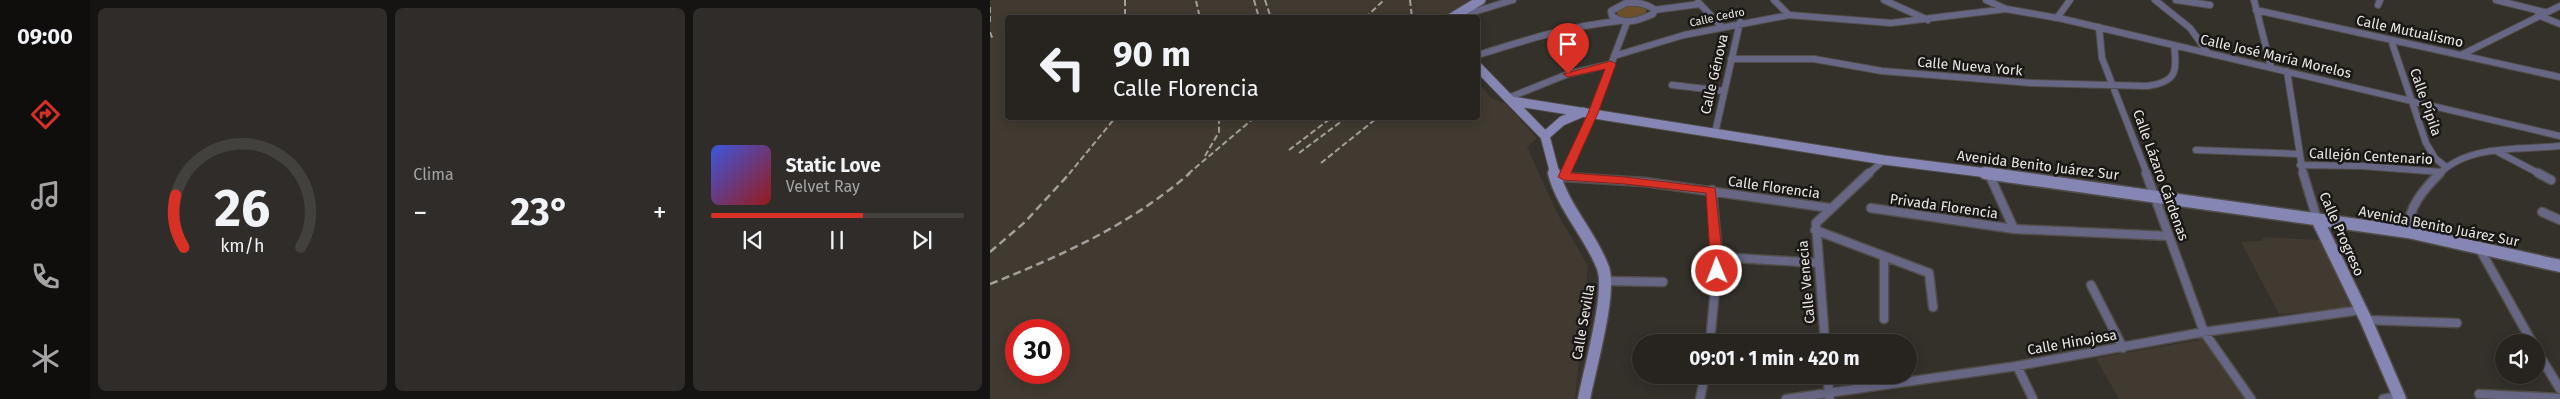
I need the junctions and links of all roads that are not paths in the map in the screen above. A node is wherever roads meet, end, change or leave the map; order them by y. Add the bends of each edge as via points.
1 (1480, 0) edge
2 (1513, 0) edge
3 (1612, 0) edge
4 (1774, 0) edge
5 (1884, 0) edge
6 (1986, 0) edge
7 (2070, 0) edge
8 (2155, 0) edge
9 (2176, 0) edge
10 (2254, 0) edge
11 (2496, 0) edge
12 (1698, 2) edge
13 (1618, 4) junction
14 (2210, 5) dead end
15 (2560, 6) edge
16 (2006, 9) junction
17 (1654, 10) junction
18 (2256, 10) junction
19 (2541, 14) junction
20 (1456, 15) edge
21 (1465, 15) edge
22 (1788, 15) junction
23 (2057, 18) junction
24 (1928, 20) junction
25 (1623, 22) junction
26 (1740, 22) junction
27 (2560, 24) edge
28 (1722, 26) junction
29 (2099, 27) junction
30 (2391, 40) junction
31 (2174, 45) junction
32 (1480, 54) edge
33 (2208, 54) junction
34 (2461, 55) junction
35 (1614, 56) junction
36 (1731, 59) junction
37 (1611, 64) junction
38 (2271, 68) junction
39 (1480, 69) edge
40 (2287, 72) junction
41 (2560, 77) edge
42 (2113, 85) junction
43 (1672, 86) dead end
44 (1724, 91) junction
45 (1509, 100) junction
46 (2413, 102) junction
47 (1589, 112) junction
48 (1715, 133) junction
49 (1545, 136) junction
50 (2560, 136) edge
51 (2560, 146) edge
52 (2196, 150) dead end
53 (2498, 152) junction
54 (2298, 154) junction
55 (1884, 160) junction
56 (2300, 165) junction
57 (2444, 169) junction
58 (1989, 174) junction
59 (1560, 178) junction
60 (2551, 180) dead end
61 (1712, 190) junction
62 (2155, 196) junction
63 (1830, 208) junction
64 (1871, 208) dead end
65 (2542, 212) dead end
66 (2317, 220) junction
67 (2560, 220) edge
68 (2014, 229) junction
69 (1816, 230) junction
70 (2408, 232) junction
71 (2169, 236) junction
72 (2478, 246) junction
73 (1718, 257) junction
74 (1884, 257) junction
75 (1818, 263) junction
76 (2560, 266) edge
77 (1606, 281) junction
78 (1663, 282) dead end
79 (2091, 285) dead end
80 (1933, 307) dead end
81 (2364, 315) junction
82 (1884, 319) dead end
83 (2457, 323) dead end
84 (2204, 332) junction
85 (1711, 334) edge
86 (1824, 334) edge
87 (2528, 334) edge
88 (2123, 348) junction
89 (2545, 365) edge
90 (2017, 366) junction
91 (1703, 384) edge
92 (2560, 389) edge
93 (2479, 394) dead end
94 (1830, 396) edge
95 (2400, 398) edge
96 (2560, 398) edge
97 (1584, 399) edge
98 (1700, 399) edge
99 (1786, 399) edge
100 (2033, 399) edge
101 (2251, 399) edge
102 (2384, 399) edge

1 - 20 street
2 - 21 street
3 - 13 street
4 - 22 street
5 - 24 street
6 - 16 street, Calle José María Morelos
7 - 23 street
8 - 33 street via 2190,28
9 - 14 street
10 - 18 street
11 - 19 street
12 - 17 street
12 - 28 street
13 - 17 street via 1638,1 1651,5
13 - 25 street via 1611,14
15 - 19 street
16 - 23 street, Calle José María Morelos
16 - 24 street, Calle Cedro
17 - 25 street via 1649,18
18 - 30 street, Calle Mutualismo
18 - 38 street
19 - 27 street
19 - 34 street
22 - 24 street, Calle Cedro via 1884,23
22 - 26 street, Calle Cedro
23 - 29 street, Calle José María Morelos
25 - 32 street via 1578,25
25 - 35 street
26 - 28 street, Calle Cedro
26 - 36 street, Calle Génova
28 - 35 street, Calle Cedro
29 - 31 street, Calle José María Morelos
29 - 42 street, Calle Lázaro Cárdenas via 2102,58
30 - 34 street, Calle Mutualismo
30 - 46 street, Calle Pípila
31 - 33 street, Calle José María Morelos
31 - 42 street, Calle Nueva York via 2176,72 2167,82 2152,86
33 - 38 street, Calle José María Morelos
34 - 41 street, Calle Mutualismo
35 - 37 street
36 - 42 street, Calle Nueva York via 1814,59 1907,73 2051,85
36 - 44 street, Calle Génova
37 - 45 street via 1568,74
37 - 47 street
38 - 40 street, Calle José María Morelos
39 - 45 street
40 - 46 street, Calle José María Morelos
40 - 54 street, Calle Progreso
42 - 62 street, Calle Lázaro Cárdenas
43 - 44 street
44 - 48 street, Calle Génova
45 - 47 street, Avenida Benito Juárez Sur
45 - 49 street, Calle Sevilla
46 - 50 street, Calle José María Morelos
46 - 57 street, Calle Pípila via 2430,152
47 - 48 street, Avenida Benito Juárez Sur
47 - 49 street via 1562,121
47 - 59 street
48 - 55 street, Avenida Benito Juárez Sur
49 - 59 street, Calle Sevilla
51 - 53 street
52 - 54 street
53 - 57 street via 2464,157
53 - 60 street
54 - 56 street, Calle Progreso
55 - 58 street, Avenida Benito Juárez Sur
55 - 63 street, Calle Venecia
56 - 57 street, Callejón Centenario
56 - 66 street, Calle Progreso
57 - 70 street via 2419,198 2410,214
58 - 62 street, Avenida Benito Juárez Sur
58 - 68 street
59 - 61 street, Calle Florencia via 1635,181
59 - 77 street, Calle Sevilla via 1582,233 1601,262
61 - 63 street, Calle Florencia
61 - 73 street
62 - 66 street, Avenida Benito Juárez Sur
62 - 71 street, Calle Lázaro Cárdenas
63 - 69 street, Calle Venecia via 1818,219
64 - 68 street, Privada Florencia
65 - 67 street
66 - 70 street, Avenida Benito Juárez Sur
66 - 81 street, Calle Progreso
68 - 71 street
69 - 74 street
69 - 75 street, Calle Venecia
70 - 72 street, Avenida Benito Juárez Sur
71 - 84 street, Calle Lázaro Cárdenas
72 - 76 street, Avenida Benito Juárez Sur
72 - 87 street
73 - 75 street
73 - 85 street
74 - 80 street via 1929,273
74 - 82 street
75 - 86 street, Calle Venecia
77 - 78 street
77 - 97 street, Calle Sevilla
79 - 88 street
81 - 83 street, Calle Hinojosa
81 - 84 street, Calle Hinojosa
81 - 95 street, Calle Progreso
84 - 88 street, Calle Hinojosa
84 - 101 street, Calle Lázaro Cárdenas
88 - 90 street, Calle Hinojosa
89 - 92 street
90 - 94 street, Calle Hinojosa
90 - 100 street
91 - 98 street
93 - 96 street
94 - 99 street, Calle Hinojosa
95 - 102 street

